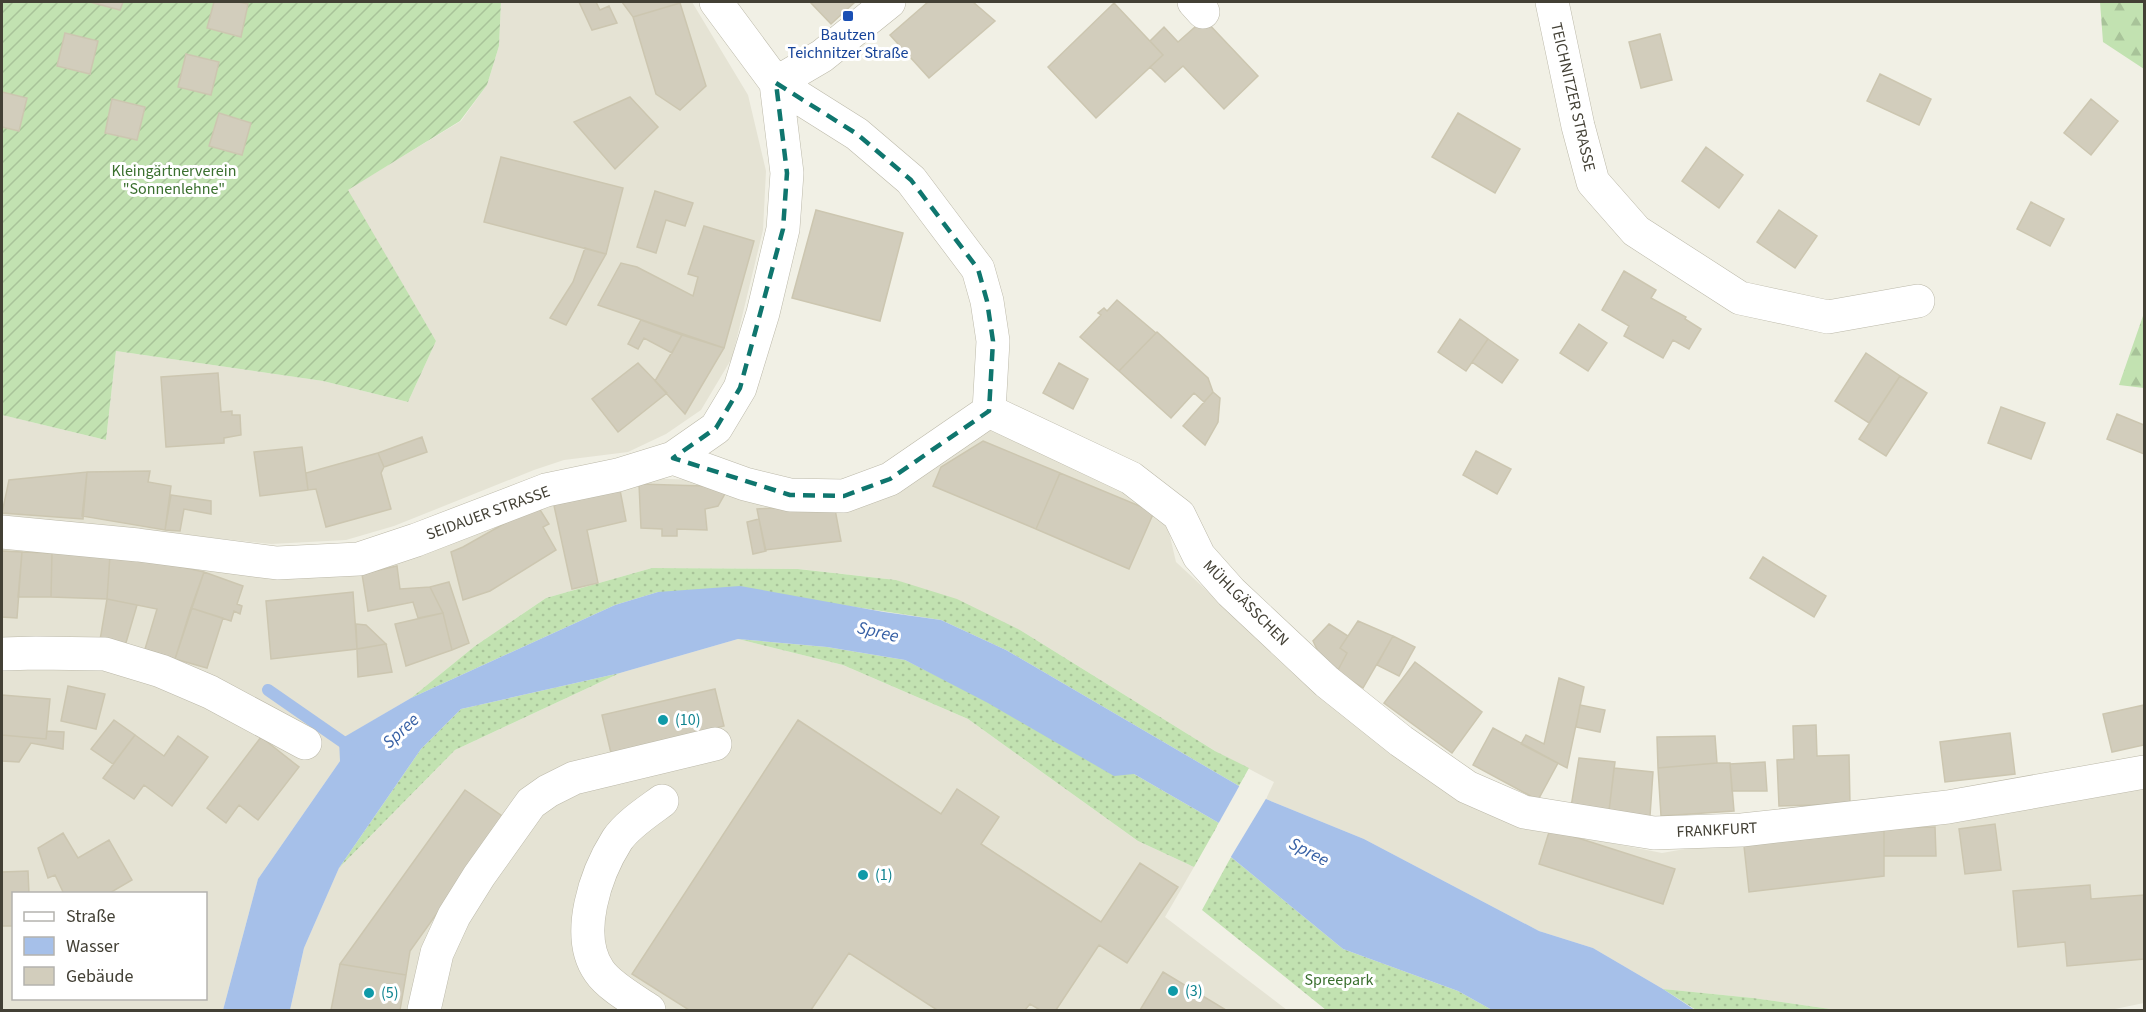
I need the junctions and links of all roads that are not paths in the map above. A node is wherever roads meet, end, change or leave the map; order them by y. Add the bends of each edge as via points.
1 (716, 2) edge
2 (890, 2) edge
3 (1552, 2) edge
4 (776, 83) junction
5 (1917, 300) dead end
6 (988, 411) junction
7 (673, 458) junction
8 (2, 532) edge
9 (2, 654) edge
10 (1327, 682) joint
11 (305, 743) dead end
12 (715, 744) dead end
13 (2145, 772) edge
14 (662, 801) dead end
15 (614, 1001) edge
16 (424, 1011) edge
17 (649, 1011) edge

1 - 4 street
2 - 4 street via 822,56
3 - 5 street, TEICHNITZER STRASSE via 1593,182 1636,231 1740,298 1828,317
4 - 6 street via 857,134 911,180 978,269 993,341
4 - 7 street, SEIDAUER STRASSE via 786,196 783,229 763,313 740,388 716,428
6 - 7 street via 890,479 844,496 790,495 745,484
6 - 10 street, MÜHLGÄSSCHEN via 1131,478 1179,515 1199,556 1231,592
7 - 8 street, SEIDAUER STRASSE via 546,489 359,559 277,562
9 - 11 street via 105,654 161,671 210,692
10 - 13 street, FRANKFURT via 1467,787 1524,812 1654,833 1742,830 1948,807
12 - 16 street via 574,778 531,803 454,916 437,953
14 - 15 street via 618,838 600,873 591,903 587,943
15 - 17 street

